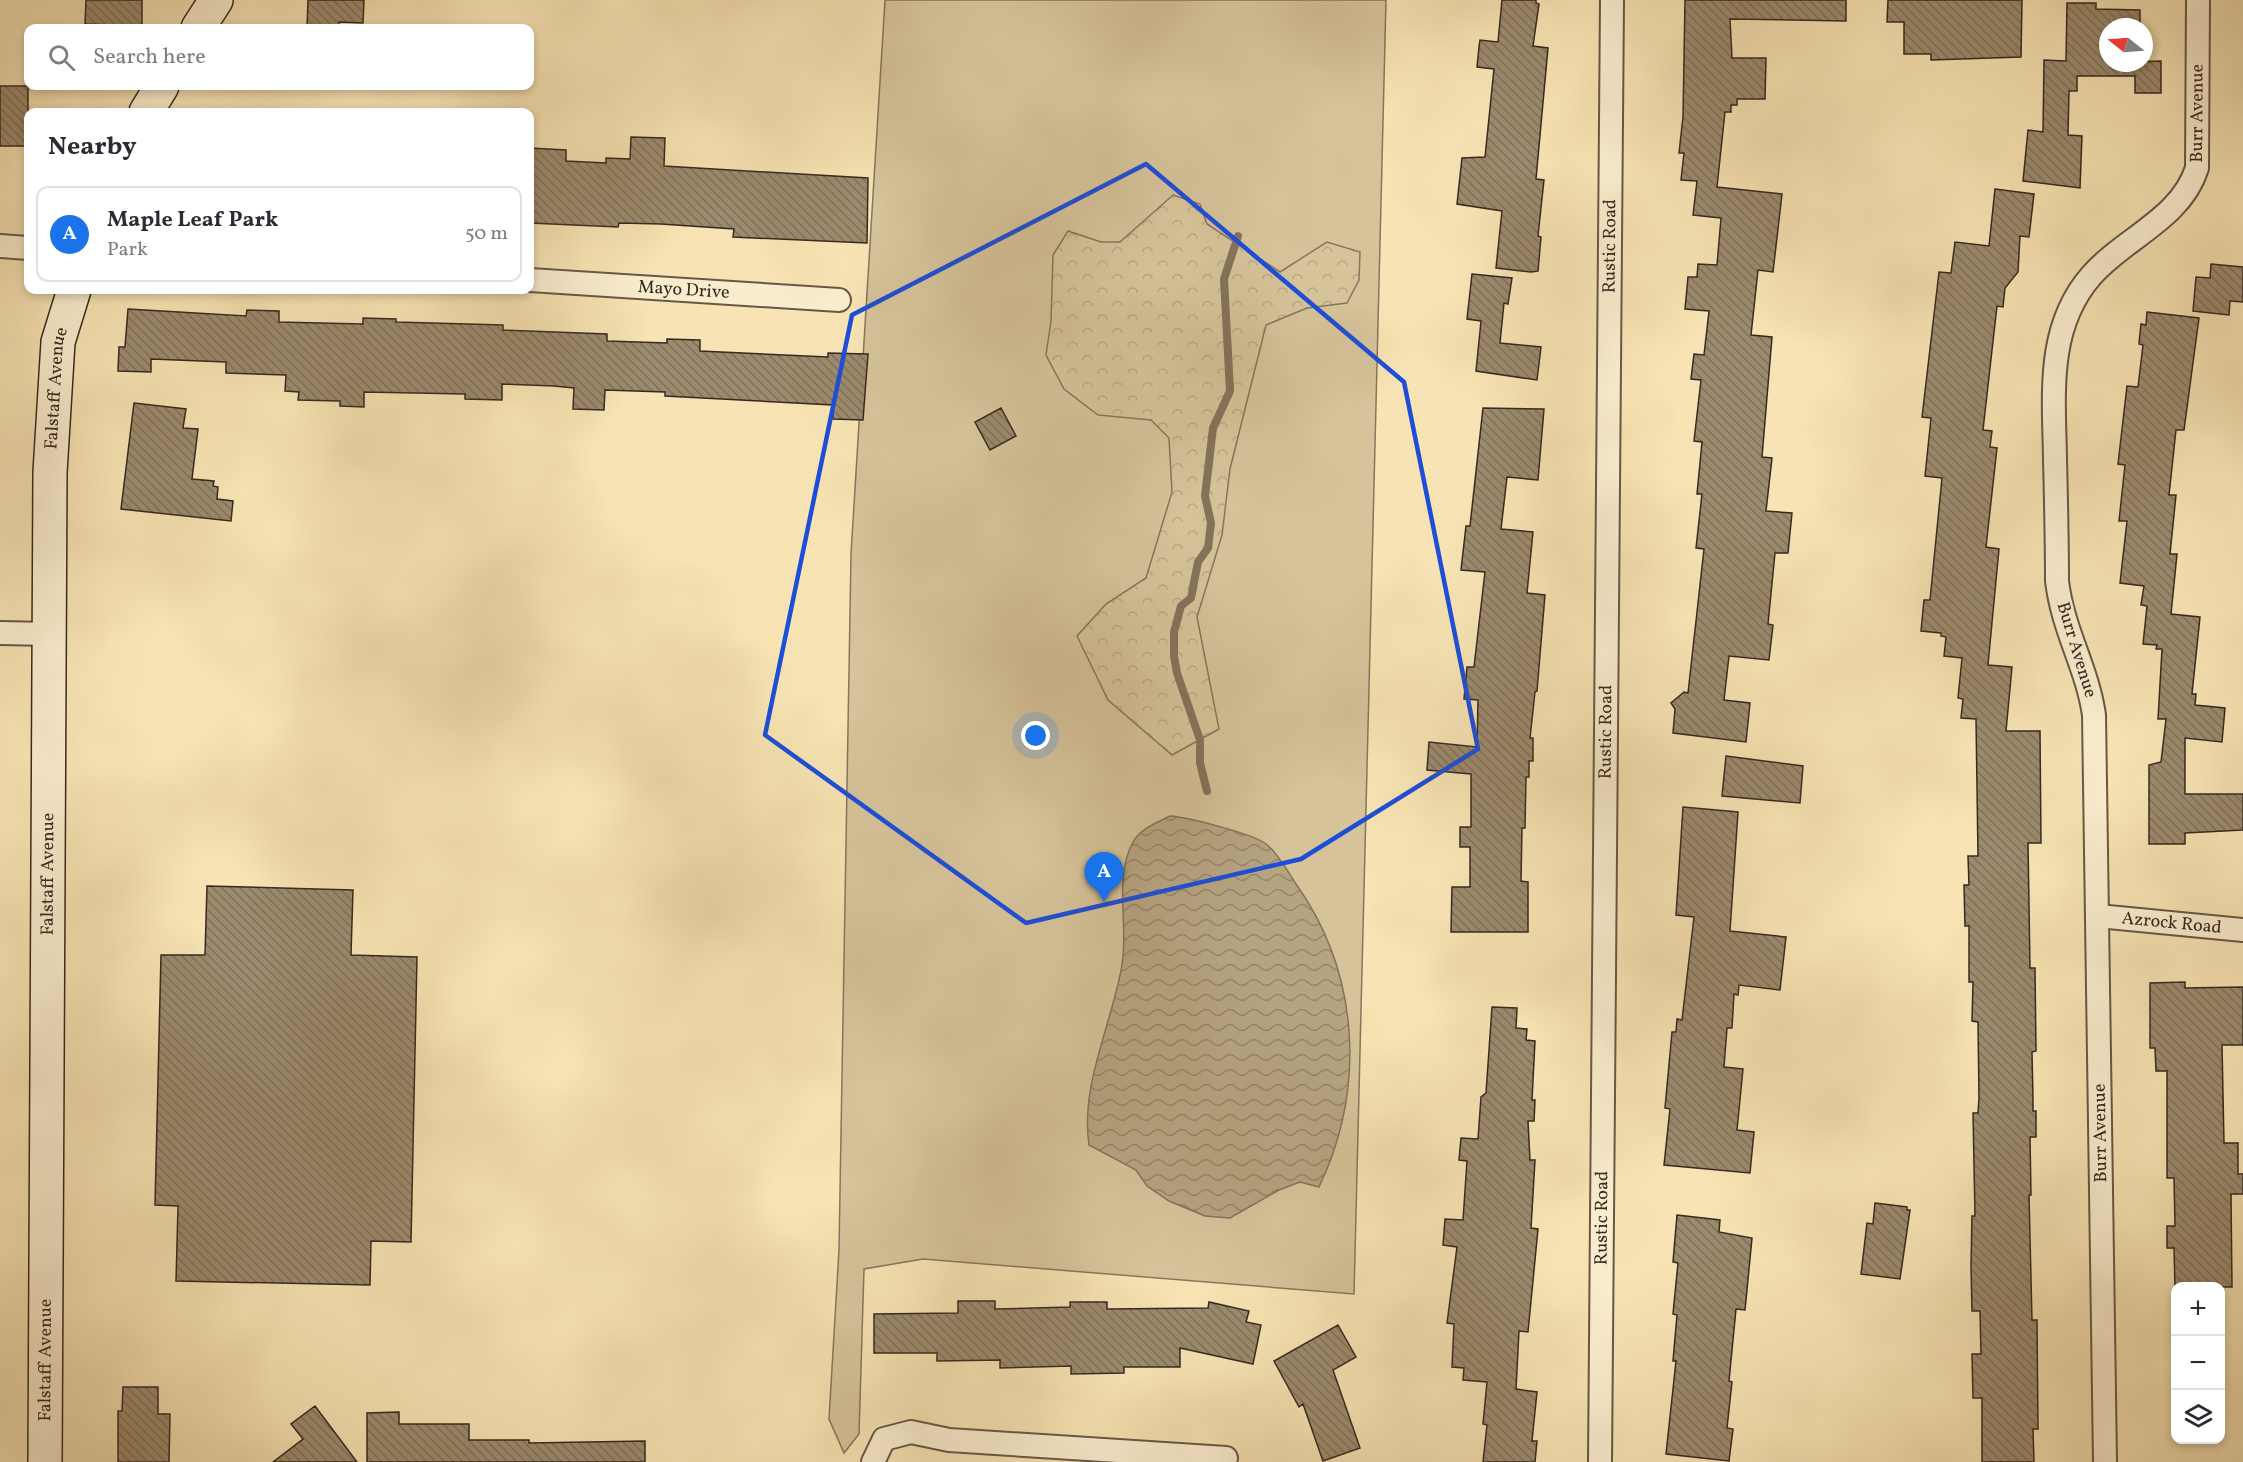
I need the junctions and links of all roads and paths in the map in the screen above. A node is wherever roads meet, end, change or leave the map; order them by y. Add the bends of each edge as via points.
1 (216, 0) edge
2 (1612, 0) edge
3 (2198, 0) edge
4 (201, 24) edge
5 (160, 90) edge
6 (148, 108) edge
7 (0, 246) edge
8 (24, 248) edge
9 (534, 280) edge
10 (73, 294) edge
11 (839, 300) dead end
12 (0, 633) edge
13 (50, 634) junction
14 (2098, 916) junction
15 (2243, 930) edge
16 (1226, 1458) dead end
17 (45, 1462) edge
18 (873, 1462) edge
19 (1600, 1462) edge
20 (2105, 1462) edge

1 - 4 street
2 - 19 street, Rustic Road
3 - 14 street, Burr Avenue via 2197,168 2193,182 2156,223 2090,277 2065,319 2053,372 2057,581 2060,610 2090,688 2094,715
5 - 6 street
7 - 8 street
9 - 11 street, Mayo Drive
10 - 13 street, Falstaff Avenue via 58,342 50,472
12 - 13 street
13 - 17 street, Falstaff Avenue
14 - 15 street, Azrock Road
14 - 20 street, Burr Avenue
16 - 18 street via 949,1440 911,1432 884,1440

